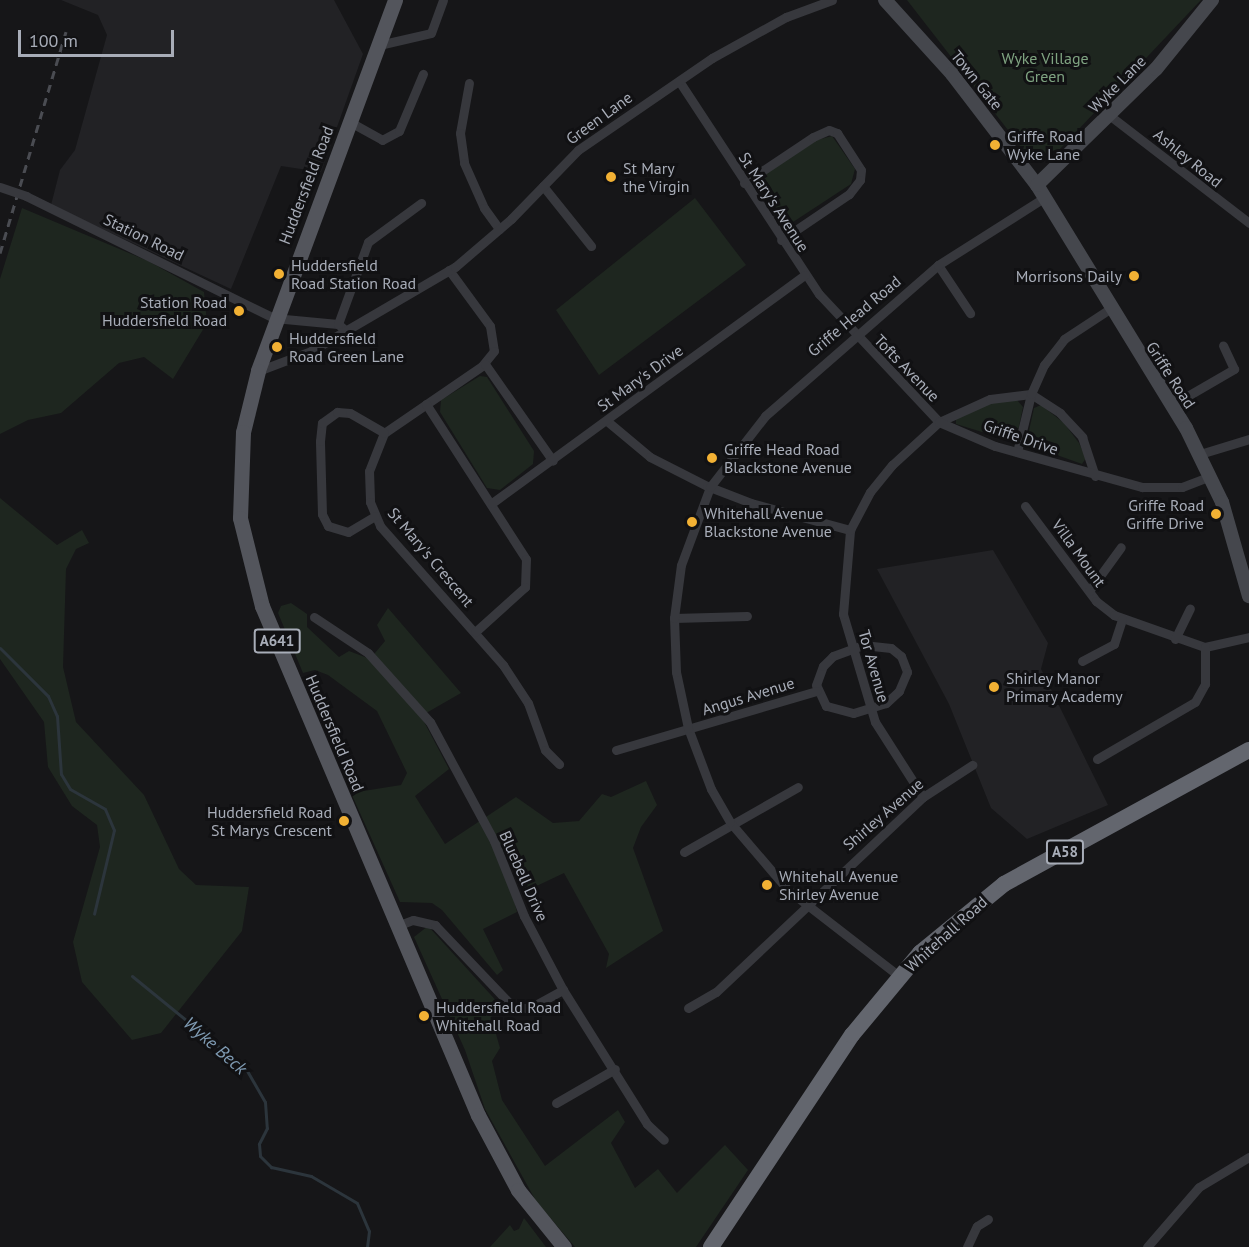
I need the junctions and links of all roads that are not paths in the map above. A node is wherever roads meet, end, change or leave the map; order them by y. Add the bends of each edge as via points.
1 (395, 0) edge
2 (443, 0) edge
3 (832, 0) edge
4 (885, 0) edge
5 (1212, 0) edge
6 (379, 45) junction
7 (423, 75) dead end
8 (679, 81) junction
9 (470, 83) dead end
10 (1109, 115) junction
11 (350, 122) junction
12 (744, 183) junction
13 (543, 186) junction
14 (0, 187) edge
15 (1041, 191) junction
16 (421, 203) dead end
17 (1249, 223) edge
18 (500, 229) junction
19 (781, 240) junction
20 (591, 246) dead end
21 (938, 265) junction
22 (449, 270) junction
23 (805, 275) junction
24 (1111, 308) junction
25 (970, 313) dead end
26 (274, 318) junction
27 (342, 328) junction
28 (854, 334) junction
29 (1223, 345) dead end
30 (485, 364) junction
31 (258, 371) junction
32 (1031, 394) junction
33 (426, 404) junction
34 (1172, 405) junction
35 (607, 421) junction
36 (939, 422) junction
37 (384, 433) junction
38 (1249, 439) edge
39 (1017, 452) junction
40 (1200, 454) junction
41 (553, 461) junction
42 (1095, 476) junction
43 (1211, 476) junction
44 (710, 487) junction
45 (492, 503) junction
46 (1025, 506) dead end
47 (375, 516) junction
48 (850, 530) junction
49 (1121, 547) dead end
50 (1089, 591) junction
51 (1249, 596) edge
52 (1190, 608) dead end
53 (747, 616) dead end
54 (314, 617) dead end
55 (674, 618) junction
56 (1122, 619) junction
57 (475, 632) junction
58 (1249, 637) edge
59 (1175, 639) junction
60 (1205, 647) junction
61 (852, 648) junction
62 (1082, 662) dead end
63 (817, 691) junction
64 (870, 708) junction
65 (688, 728) junction
66 (616, 750) dead end
67 (1249, 750) edge
68 (1097, 759) dead end
69 (559, 764) dead end
70 (972, 765) dead end
71 (798, 787) dead end
72 (923, 797) junction
73 (730, 822) junction
74 (684, 852) dead end
75 (806, 906) junction
76 (398, 926) junction
77 (899, 976) junction
78 (563, 990) junction
79 (688, 1008) dead end
80 (615, 1069) junction
81 (556, 1103) dead end
82 (664, 1140) dead end
83 (1249, 1156) edge
84 (988, 1219) dead end
85 (564, 1247) edge
86 (711, 1247) edge
87 (967, 1247) edge
88 (1147, 1247) edge

1 - 6 main road, Huddersfield Road / A641
2 - 6 street via 431,33
3 - 8 street, Green Lane via 786,17
4 - 15 street, Town Gate via 952,74
5 - 10 street, Wyke Lane via 1156,69
6 - 11 main road, Huddersfield Road / A641
7 - 11 street via 399,131 382,140
8 - 12 street, St Mary's Avenue
8 - 13 street, Green Lane via 578,150
9 - 18 street via 460,134 464,163 484,208
10 - 15 street, Wyke Lane
10 - 17 street, Ashley Road
11 - 26 main road, Huddersfield Road / A641
12 - 19 street, St Mary's Avenue
12 - 19 street via 813,137 829,130 837,133 861,170 860,180 849,194
13 - 18 street, Green Lane
13 - 20 street
14 - 26 street, Station Road, bridge via 26,196
15 - 21 street, Griffe Head Road
15 - 24 street, Griffe Road
16 - 27 street via 368,242
18 - 22 street, Green Lane
19 - 23 street, St Mary's Avenue
21 - 25 street
21 - 28 street, Griffe Head Road
22 - 27 street, Green Lane
22 - 30 street via 495,337 494,351
23 - 28 street, St Mary's Avenue
23 - 35 street, St Mary's Drive
24 - 32 street via 1064,339 1044,365
24 - 34 street, Griffe Road
26 - 27 street
26 - 31 main road, Huddersfield Road / A641
27 - 31 street, Green Lane via 283,365
28 - 36 street, Tofts Avenue
28 - 44 street, Griffe Head Road via 765,416
29 - 34 street via 1234,369
30 - 33 street
30 - 41 street
31 - 76 main road, Huddersfield Road / A641 via 243,432 240,518 262,606
32 - 36 street, Griffe Drive via 990,399
32 - 39 street
32 - 42 street, Griffe Drive via 1060,413 1082,437
33 - 37 street
33 - 45 street
34 - 40 street, Griffe Road
35 - 41 street, St Mary's Drive
35 - 44 street via 650,457
36 - 39 street, Griffe Drive
36 - 48 street, Griffe Drive via 878,483
37 - 47 street, St Mary's Crescent via 369,471 370,502
37 - 47 street via 350,413 337,412 322,423 322,514 328,526 348,532
38 - 40 street
39 - 42 street, Griffe Drive
40 - 43 street, Griffe Road
41 - 45 street, St Mary's Drive
42 - 43 street, Griffe Drive via 1142,487 1182,487
43 - 51 street, Griffe Road
44 - 48 street via 751,503
44 - 55 street, Griffe Head Road via 688,537
45 - 57 street via 526,559 529,574 516,599
46 - 50 street, Villa Mount
47 - 57 street, St Mary's Crescent
48 - 61 street, Tor Avenue via 843,614
49 - 50 street
50 - 56 street, Villa Mount via 1102,607
52 - 59 street
53 - 55 street
54 - 78 street, Bluebell Drive via 368,653 430,722 499,851 525,916
55 - 65 street, Griffe Head Road via 673,646
56 - 59 street, Villa Mount
56 - 62 street via 1114,644
57 - 69 street, St Mary's Crescent via 520,690 542,734 545,750
58 - 60 street, Villa Mount
59 - 60 street, Villa Mount
60 - 68 street via 1205,684 1195,702
61 - 63 street via 823,666
61 - 64 street, Tor Avenue
61 - 64 street via 891,648 905,663 907,672 899,691 886,703
63 - 64 street via 826,706 853,713
63 - 65 street, Angus Avenue
64 - 72 street, Tor Avenue via 884,742
65 - 66 street, Angus Avenue
65 - 73 street, Griffe Head Road via 706,777
67 - 77 highway, Whitehall Road / A58 via 1004,884 949,927
70 - 72 street, Shirley Avenue
71 - 73 street
72 - 75 street, Shirley Avenue
73 - 74 street
73 - 75 street, Griffe Head Road via 761,862
75 - 77 street, Griffe Head Road
75 - 79 street, Shirley Avenue via 716,992
76 - 78 street via 413,920 435,925 514,1008 530,1008
76 - 85 main road, Huddersfield Road / A641 via 478,1115 519,1190
77 - 86 highway, Whitehall Road / A58 via 852,1035
78 - 80 street, Bluebell Drive
80 - 81 street
80 - 82 street, Bluebell Drive via 647,1124
83 - 88 street via 1199,1187
84 - 87 street via 978,1226

